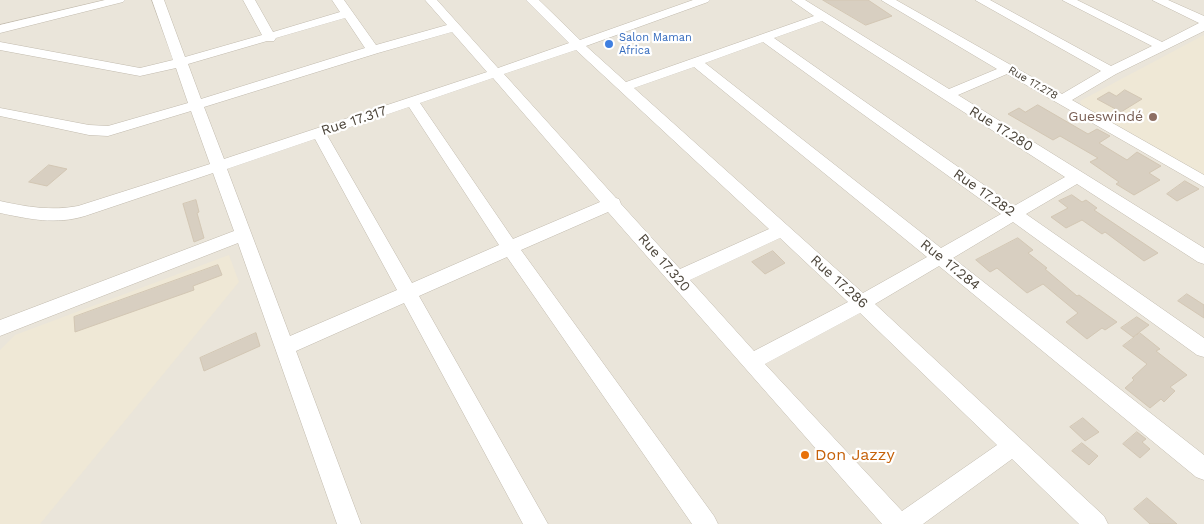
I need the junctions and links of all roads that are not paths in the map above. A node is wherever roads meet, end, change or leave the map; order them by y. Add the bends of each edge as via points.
1 (119, 0) edge
2 (158, 0) edge
3 (249, 0) edge
4 (338, 0) edge
5 (431, 0) edge
6 (704, 0) edge
7 (797, 0) edge
8 (888, 0) edge
9 (981, 0) edge
10 (1068, 0) edge
11 (1158, 0) edge
12 (537, 1) edge
13 (76, 5) edge
14 (347, 14) junction
15 (823, 16) junction
16 (1204, 21) edge
17 (1204, 26) edge
18 (455, 27) junction
19 (0, 29) edge
20 (270, 38) junction
21 (764, 38) junction
22 (578, 45) junction
23 (0, 46) edge
24 (1161, 46) junction
25 (372, 50) junction
26 (696, 62) junction
27 (180, 63) junction
28 (1008, 69) junction
29 (1111, 71) junction
30 (495, 72) junction
31 (624, 87) junction
32 (947, 94) junction
33 (1062, 100) junction
34 (412, 102) junction
35 (196, 106) junction
36 (0, 112) edge
37 (319, 133) junction
38 (218, 167) junction
39 (1077, 177) junction
40 (1204, 182) edge
41 (613, 203) junction
42 (0, 207) edge
43 (1014, 214) junction
44 (782, 230) junction
45 (242, 235) junction
46 (510, 248) junction
47 (941, 257) junction
48 (1204, 257) edge
49 (677, 278) junction
50 (408, 292) junction
51 (862, 303) junction
52 (0, 327) edge
53 (284, 347) junction
54 (1204, 348) edge
55 (751, 362) junction
56 (1012, 446) junction
57 (1204, 469) edge
58 (349, 524) edge
59 (536, 524) edge
60 (706, 524) edge
61 (898, 524) edge
62 (904, 524) edge
63 (1096, 524) edge

1 - 13 street
2 - 27 street
3 - 20 street
4 - 14 street
5 - 18 street, Rue 17.320
6 - 22 street, Rue 17.317
7 - 15 street, Rue 17.280
8 - 28 street, Rue 17.278
9 - 29 street
10 - 24 street
11 - 16 street
12 - 22 street, Rue 17.286
13 - 19 street
14 - 20 street
14 - 25 street
15 - 21 street
15 - 32 street, Rue 17.280
17 - 24 street
18 - 25 street
18 - 30 street, Rue 17.320
20 - 27 street
21 - 26 street
21 - 43 street, Rue 17.282
22 - 30 street, Rue 17.317
22 - 31 street, Rue 17.286
23 - 27 street via 140,72
24 - 29 street
25 - 35 street
26 - 31 street
26 - 47 street, Rue 17.284
27 - 35 street
28 - 32 street
28 - 33 street, Rue 17.278
29 - 33 street
30 - 34 street, Rue 17.317
30 - 41 street, Rue 17.320
31 - 44 street, Rue 17.286
32 - 39 street, Rue 17.280
33 - 40 street, Rue 17.278
34 - 37 street, Rue 17.317
34 - 46 street
35 - 36 street via 108,131
35 - 38 street
37 - 38 street, Rue 17.317
37 - 50 street
38 - 42 street, Rue 17.317 via 57,217
38 - 45 street
39 - 43 street
39 - 48 street, Rue 17.280
41 - 46 street
41 - 49 street, Rue 17.320
43 - 47 street
43 - 54 street, Rue 17.282
44 - 49 street
44 - 51 street, Rue 17.286
45 - 52 street
45 - 53 street
46 - 50 street
46 - 60 street
47 - 51 street
47 - 57 street, Rue 17.284
49 - 55 street, Rue 17.320
50 - 53 street
50 - 59 street
51 - 55 street
51 - 56 street, Rue 17.286
53 - 58 street
55 - 61 street, Rue 17.320
56 - 62 street
56 - 63 street, Rue 17.286

